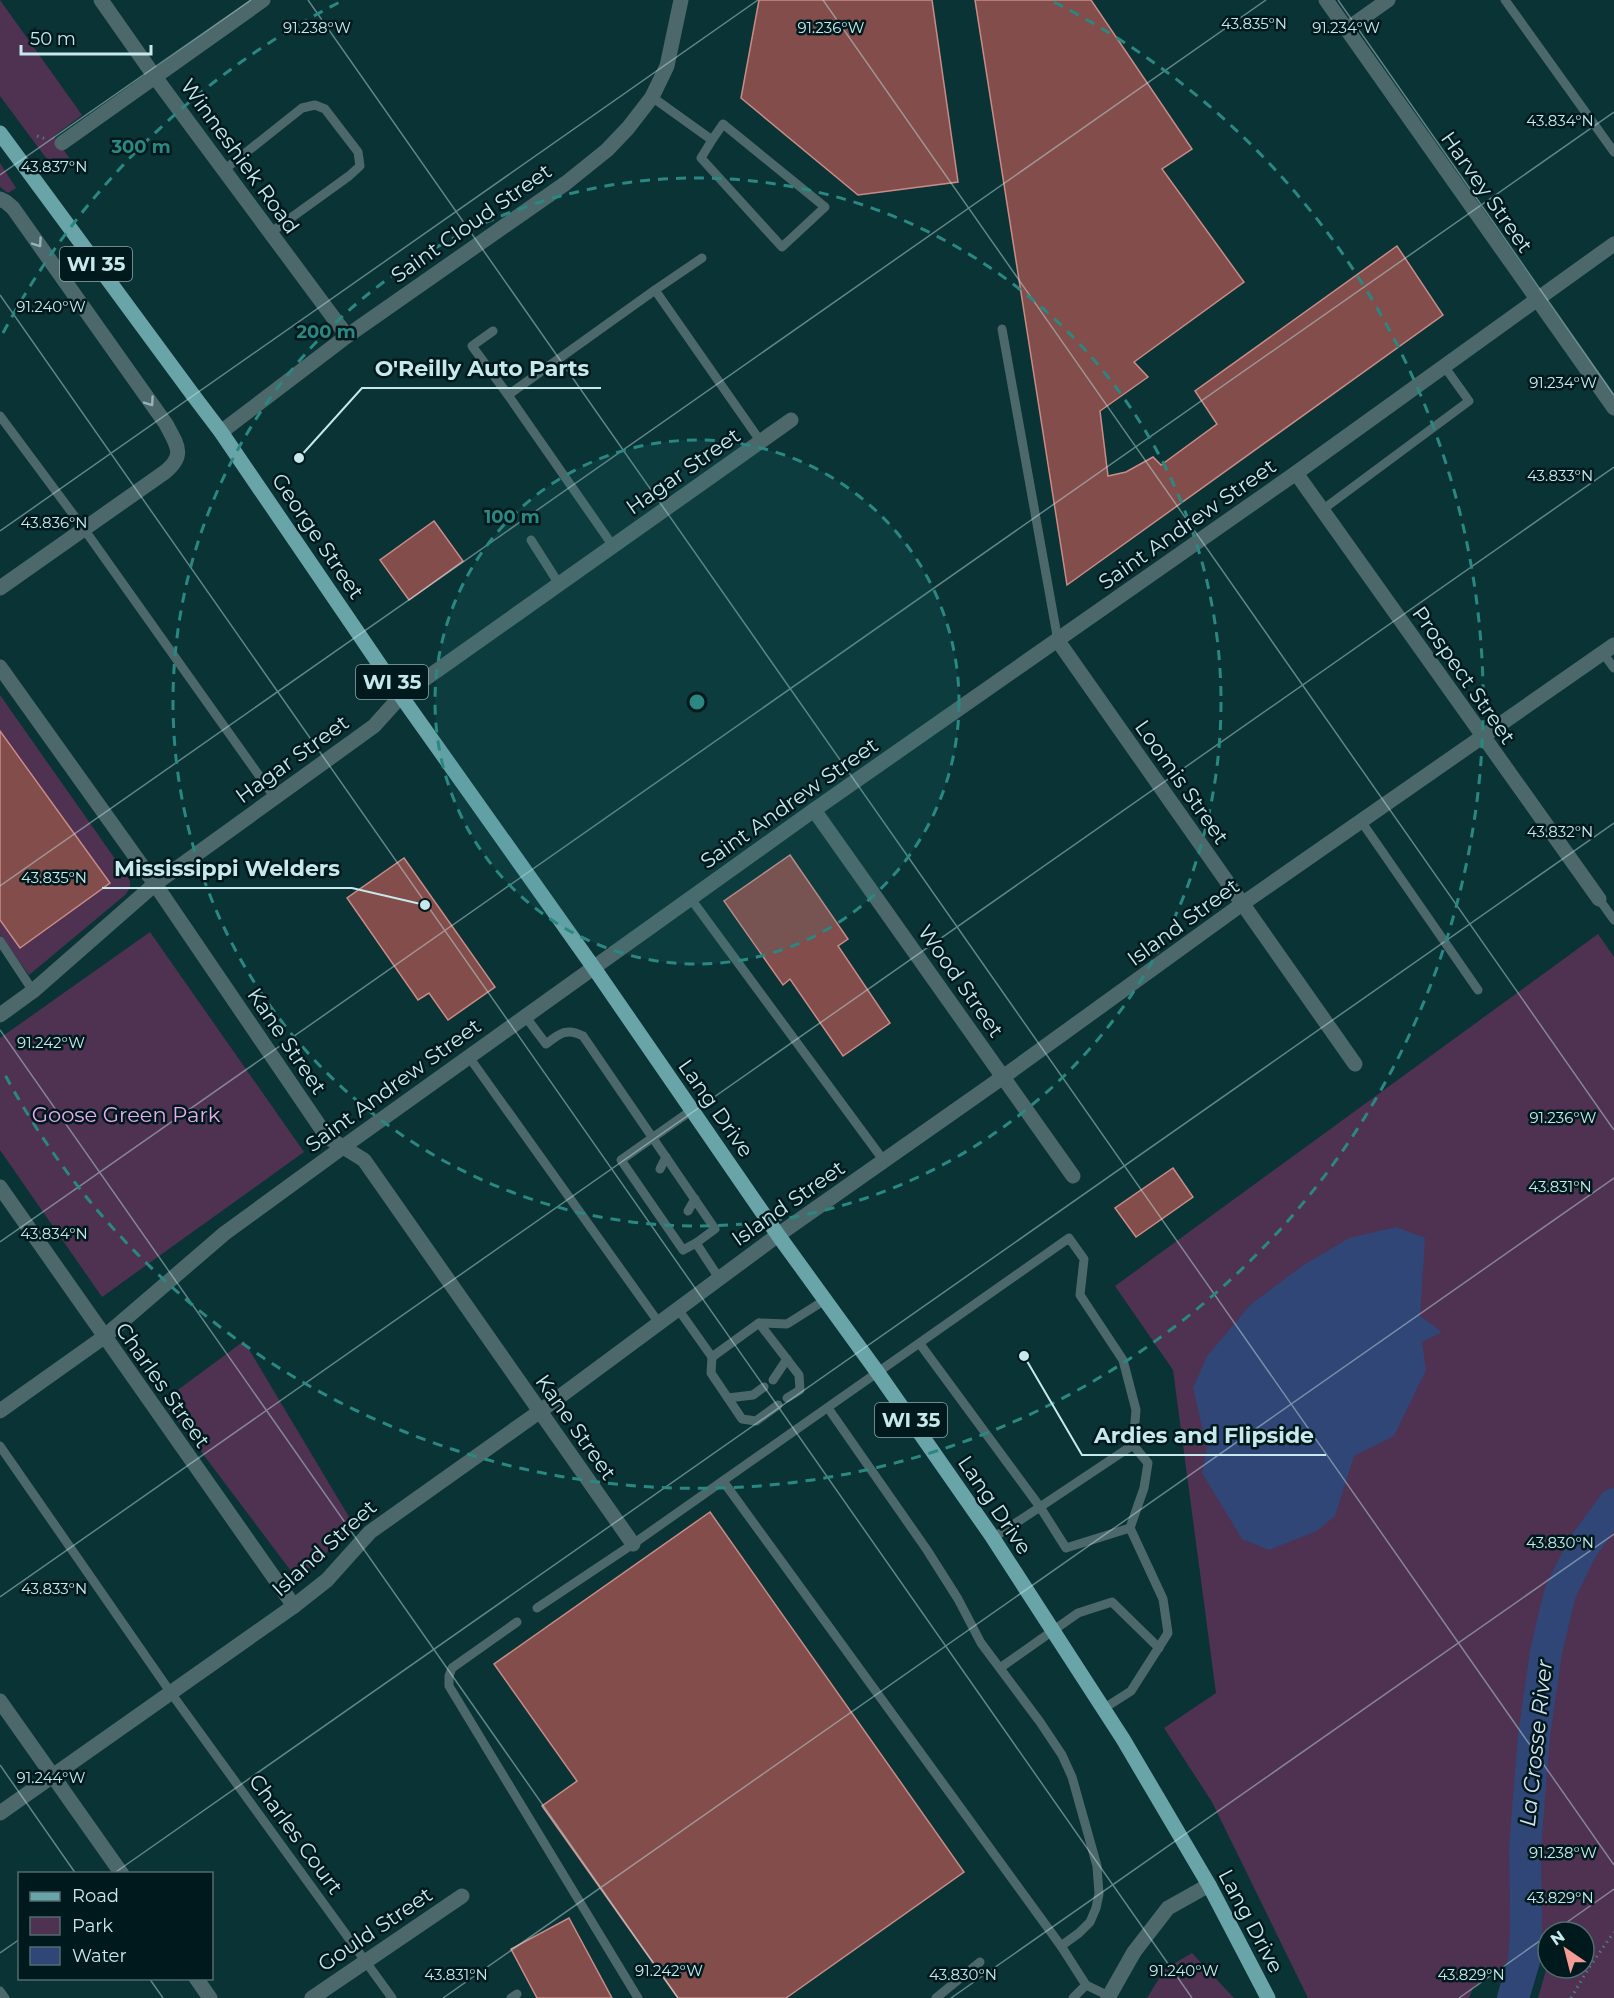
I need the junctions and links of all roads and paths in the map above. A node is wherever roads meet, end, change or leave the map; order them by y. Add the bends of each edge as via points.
1 (101, 0) edge
2 (263, 0) edge
3 (681, 0) edge
4 (1326, 0) edge
5 (1388, 0) edge
6 (1505, 0) edge
7 (1347, 29) junction
8 (155, 77) junction
9 (652, 97) junction
10 (0, 133) edge
11 (712, 140) junction
12 (62, 143) dead end
13 (1614, 153) edge
14 (224, 170) junction
15 (0, 200) edge
16 (270, 233) junction
17 (1614, 244) edge
18 (702, 258) dead end
19 (655, 290) junction
20 (1537, 299) junction
21 (1002, 329) dead end
22 (493, 331) dead end
23 (347, 336) junction
24 (1444, 366) junction
25 (508, 395) junction
26 (1614, 408) edge
27 (0, 416) edge
28 (791, 420) dead end
29 (221, 432) junction
30 (761, 442) junction
31 (1296, 473) junction
32 (1322, 510) junction
33 (84, 529) junction
34 (531, 540) dead end
35 (613, 546) junction
36 (559, 584) junction
37 (0, 588) edge
38 (1058, 641) junction
39 (1609, 649) edge
40 (0, 667) edge
41 (1614, 668) edge
42 (401, 696) junction
43 (1482, 736) junction
44 (274, 798) junction
45 (814, 810) junction
46 (1361, 821) junction
47 (155, 884) junction
48 (691, 899) junction
49 (1599, 900) joint
50 (1242, 904) junction
51 (1614, 920) edge
52 (0, 941) edge
53 (594, 968) junction
54 (1478, 990) dead end
55 (33, 991) junction
56 (0, 1015) edge
57 (525, 1016) junction
58 (469, 1057) junction
59 (1355, 1064) dead end
60 (1004, 1077) junction
61 (692, 1110) junction
62 (653, 1137) junction
63 (343, 1147) junction
64 (666, 1157) junction
65 (884, 1161) junction
66 (660, 1169) dead end
67 (1073, 1176) dead end
68 (680, 1177) junction
69 (0, 1187) edge
70 (674, 1188) dead end
71 (695, 1199) junction
72 (688, 1211) dead end
73 (778, 1235) junction
74 (696, 1243) junction
75 (719, 1278) junction
76 (825, 1300) junction
77 (678, 1309) junction
78 (659, 1323) junction
79 (759, 1323) junction
80 (104, 1337) junction
81 (920, 1344) junction
82 (712, 1357) junction
83 (787, 1359) junction
84 (878, 1372) junction
85 (773, 1380) dead end
86 (764, 1387) dead end
87 (728, 1398) junction
88 (787, 1398) dead end
89 (778, 1405) dead end
90 (828, 1408) junction
91 (0, 1411) edge
92 (540, 1412) junction
93 (1133, 1445) junction
94 (0, 1446) edge
95 (723, 1481) junction
96 (1040, 1507) junction
97 (1130, 1528) junction
98 (993, 1538) junction
99 (633, 1544) junction
100 (294, 1606) junction
101 (537, 1608) dead end
102 (517, 1622) dead end
103 (1053, 1630) junction
104 (1159, 1648) junction
105 (1000, 1668) junction
106 (171, 1693) junction
107 (0, 1701) edge
108 (1103, 1709) junction
109 (53, 1776) junction
110 (0, 1813) edge
111 (121, 1872) edge
112 (1209, 1884) junction
113 (462, 1896) dead end
114 (1614, 1932) edge
115 (1061, 1946) junction
116 (366, 1960) junction
117 (980, 1962) dead end
118 (197, 1980) edge
119 (1086, 1985) junction
120 (0, 1992) edge
121 (1108, 1997) edge
122 (5, 1998) edge
123 (210, 1998) edge
124 (312, 1998) edge
125 (392, 1998) edge
126 (638, 1998) edge
127 (936, 1998) edge
128 (1073, 1998) edge
129 (1268, 1998) edge
130 (1571, 1998) edge

1 - 8 street, Winneshiek Road
2 - 8 street
3 - 9 street, Saint Cloud Street via 667,66
4 - 7 street, Harvey Street
5 - 7 street
6 - 13 lane
7 - 20 street, Harvey Street
8 - 12 street
8 - 14 street, Winneshiek Road
9 - 11 lane
9 - 23 street, Saint Cloud Street via 607,150 566,183
10 - 29 main road, George Street / WI 35, bridge
11 - 11 lane via 723,124 825,207 782,247 701,158
14 - 16 street, Winneshiek Road
14 - 16 lane via 302,108 315,105 325,109 358,152 360,166
15 -> 33 street via 13,208 166,424 178,447 174,465
16 - 23 street, Winneshiek Road
17 - 20 street, Saint Andrew Street
18 - 19 lane
19 - 25 lane
19 - 30 lane
20 - 24 street, Saint Andrew Street
20 - 26 street, Harvey Street
21 - 38 lane
22 - 25 lane via 472,346
23 - 29 street, Saint Cloud Street
24 - 31 street, Saint Andrew Street
24 - 32 lane via 1469,401
25 - 35 lane
27 - 33 lane
28 - 30 street, Hagar Street
29 - 42 main road, George Street / WI 35
30 - 35 street, Hagar Street
31 - 32 street, Prospect Street
31 - 38 street, Saint Andrew Street
32 - 43 street, Prospect Street
33 - 37 street
33 - 44 lane
34 - 36 lane
35 - 36 street, Hagar Street
36 - 42 street, Hagar Street
38 - 45 street, Saint Andrew Street
38 - 50 street, Loomis Street
39 - 41 lane
39 - 43 street, Island Street
40 - 47 street, Kane Street
42 - 44 street, Hagar Street via 374,726
42 - 53 main road, George Street / WI 35
43 - 46 street, Island Street
43 - 49 street, Prospect Street
44 - 47 street, Hagar Street
45 - 48 street, Saint Andrew Street
45 - 60 street, Wood Street
46 - 50 street, Island Street
46 - 54 lane
47 - 55 street, Hagar Street
47 - 63 street, Kane Street via 327,1137
48 - 53 street, Saint Andrew Street
48 - 65 lane
49 - 51 lane
50 - 59 street, Loomis Street
50 - 60 street, Island Street
52 - 55 lane
53 - 57 street, Saint Andrew Street
53 - 61 main road, Lang Drive / WI 35
55 - 56 street, Hagar Street
57 - 58 street, Saint Andrew Street
57 - 62 lane via 546,1044 567,1031 583,1036
58 - 63 street, Saint Andrew Street
58 - 78 lane
60 - 65 street, Island Street
60 - 67 street, Wood Street
61 - 62 lane
61 - 73 main road, Lang Drive / WI 35
62 - 64 lane
62 - 74 lane via 621,1160 662,1212 683,1250
63 - 80 street, Saint Andrew Street via 225,1233
63 - 92 street, Kane Street via 364,1160
64 - 66 lane
64 - 68 lane
65 - 73 street, Island Street
68 - 70 lane
68 - 71 lane
69 - 80 street, Charles Street
71 - 72 lane
71 - 74 lane via 715,1228
73 - 75 street, Island Street
73 - 76 main road, Lang Drive / WI 35
74 - 75 lane
75 - 77 street, Island Street
76 - 79 lane via 787,1324
76 - 84 main road, Lang Drive / WI 35
77 - 78 street, Island Street
77 - 82 lane
78 - 92 street, Island Street
79 - 82 lane
79 - 83 lane
80 - 91 street, Saint Andrew Street
80 - 100 street, Charles Street
81 - 84 lane
81 - 93 lane via 1069,1238 1084,1259 1080,1295 1123,1360 1136,1410
81 - 96 lane
82 - 87 lane via 711,1373
83 - 85 lane
83 - 88 lane via 799,1375 800,1390
84 - 90 lane
84 - 98 main road, Lang Drive / WI 35
86 - 87 lane via 753,1395
87 - 89 lane via 742,1419 756,1422
90 - 95 lane
90 - 105 lane via 927,1550 981,1643
92 - 99 street, Kane Street
92 - 100 street, Island Street via 370,1532 327,1580
93 - 96 lane
93 - 97 lane via 1148,1463
94 - 106 lane, Charles Court
95 - 99 lane
95 - 115 lane
96 - 97 lane via 1066,1548
96 - 98 lane
97 - 104 lane via 1163,1599 1168,1633
98 - 103 main road, Lang Drive / WI 35
99 - 101 lane
100 - 106 street, Island Street
102 - 126 lane via 452,1668 449,1686
103 - 104 lane via 1078,1613 1112,1602
103 - 105 lane
103 - 108 main road, Lang Drive / WI 35
104 - 108 lane via 1131,1691
105 - 115 lane via 1062,1755 1097,1866 1099,1894 1090,1922
106 - 109 street, Island Street
106 - 116 lane, Charles Court
107 - 109 street
108 - 112 main road, Lang Drive / WI 35
109 - 110 street, Island Street
109 - 111 street
112 - 121 street via 1168,1908 1134,1952
112 - 129 main road, Lang Drive / WI 35
113 - 116 street, Gould Street
114 - 130 path
115 - 119 lane
116 - 124 street, Gould Street
116 - 125 lane, Charles Court
117 - 127 lane
118 - 123 street
119 - 121 lane
119 - 128 lane
120 - 122 lane

